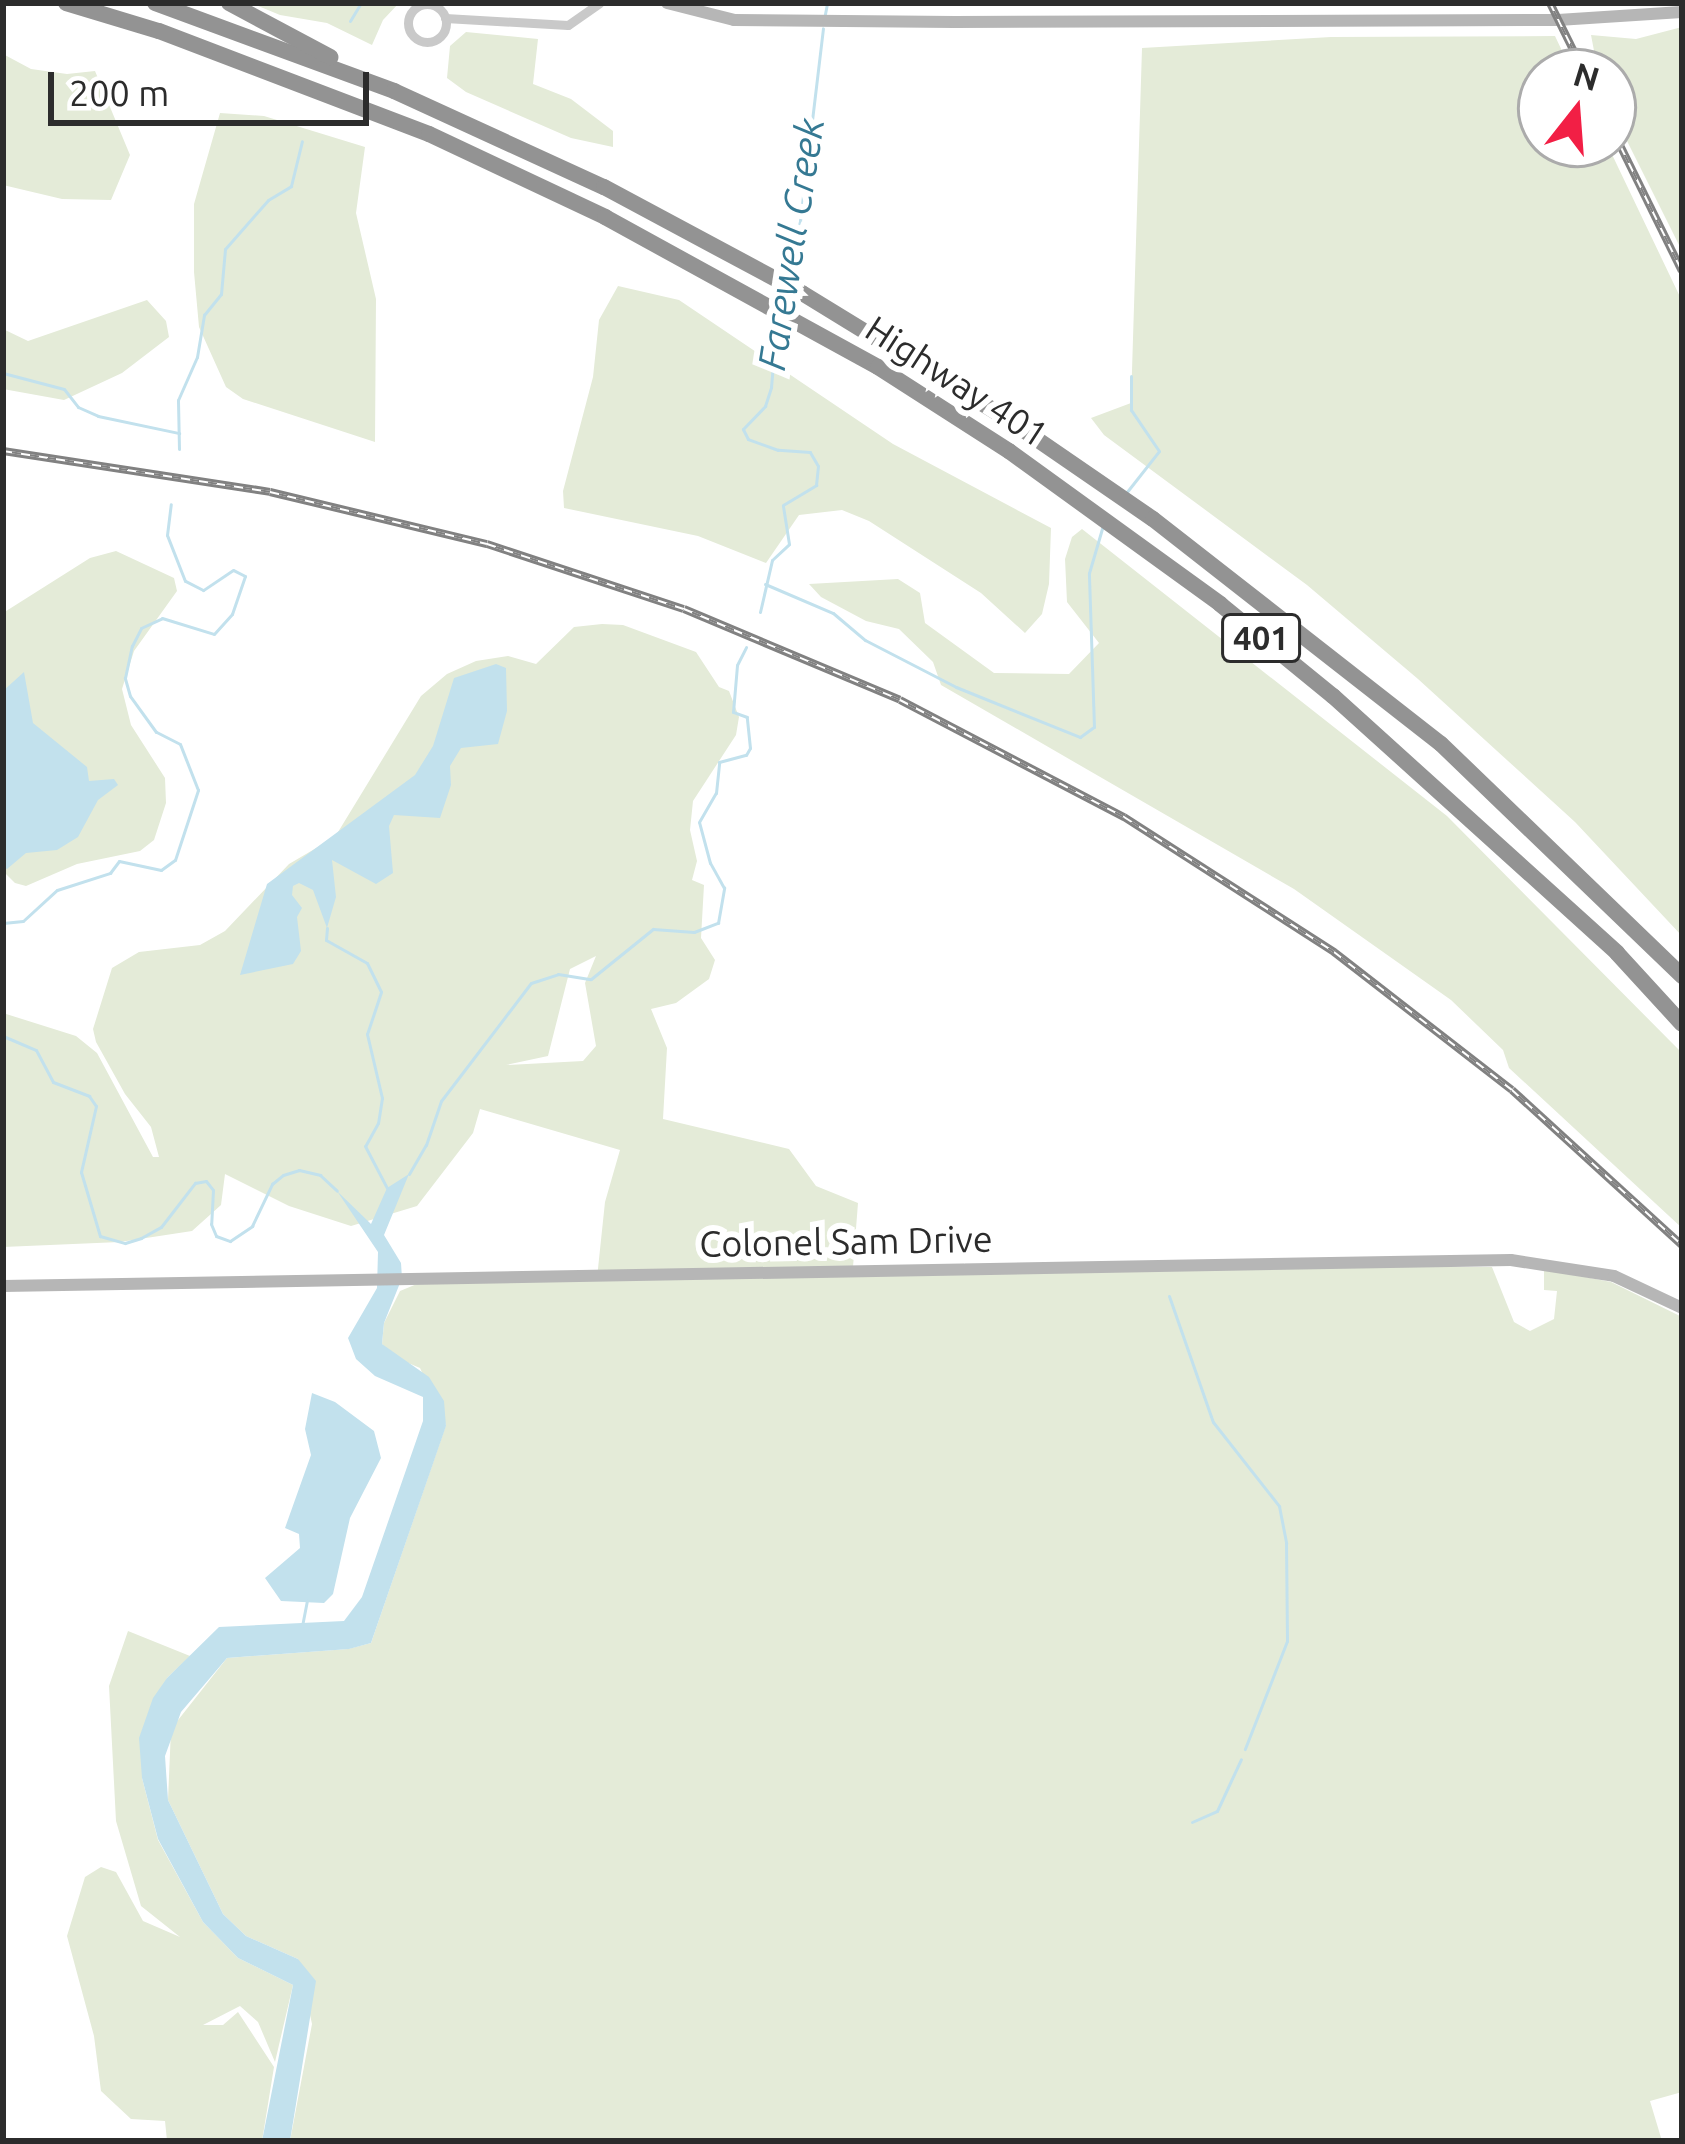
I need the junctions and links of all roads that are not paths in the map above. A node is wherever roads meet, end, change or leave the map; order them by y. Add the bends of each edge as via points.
1 (66, 3) edge
2 (155, 3) edge
3 (229, 3) edge
4 (599, 3) edge
5 (667, 3) edge
6 (1682, 12) edge
7 (445, 18) junction
8 (394, 91) junction
9 (1682, 976) edge
10 (1682, 1024) edge
11 (3, 1286) edge
12 (1682, 1308) edge

1 - 10 highway, Highway 401 / 401 via 429,134 605,217 790,315 1010,451 1220,604 1439,786
2 - 8 highway, Highway 401 / 401
3 - 8 highway
4 - 7 street via 568,25
5 - 6 street via 717,18 802,21 1558,20
7 - 7 street via 437,40 410,32 408,20 420,6
8 - 9 highway, Highway 401 / 401 via 761,270 1006,418 1278,612 1441,744
11 - 12 street, Colonel Sam Drive via 1511,1260 1614,1276

